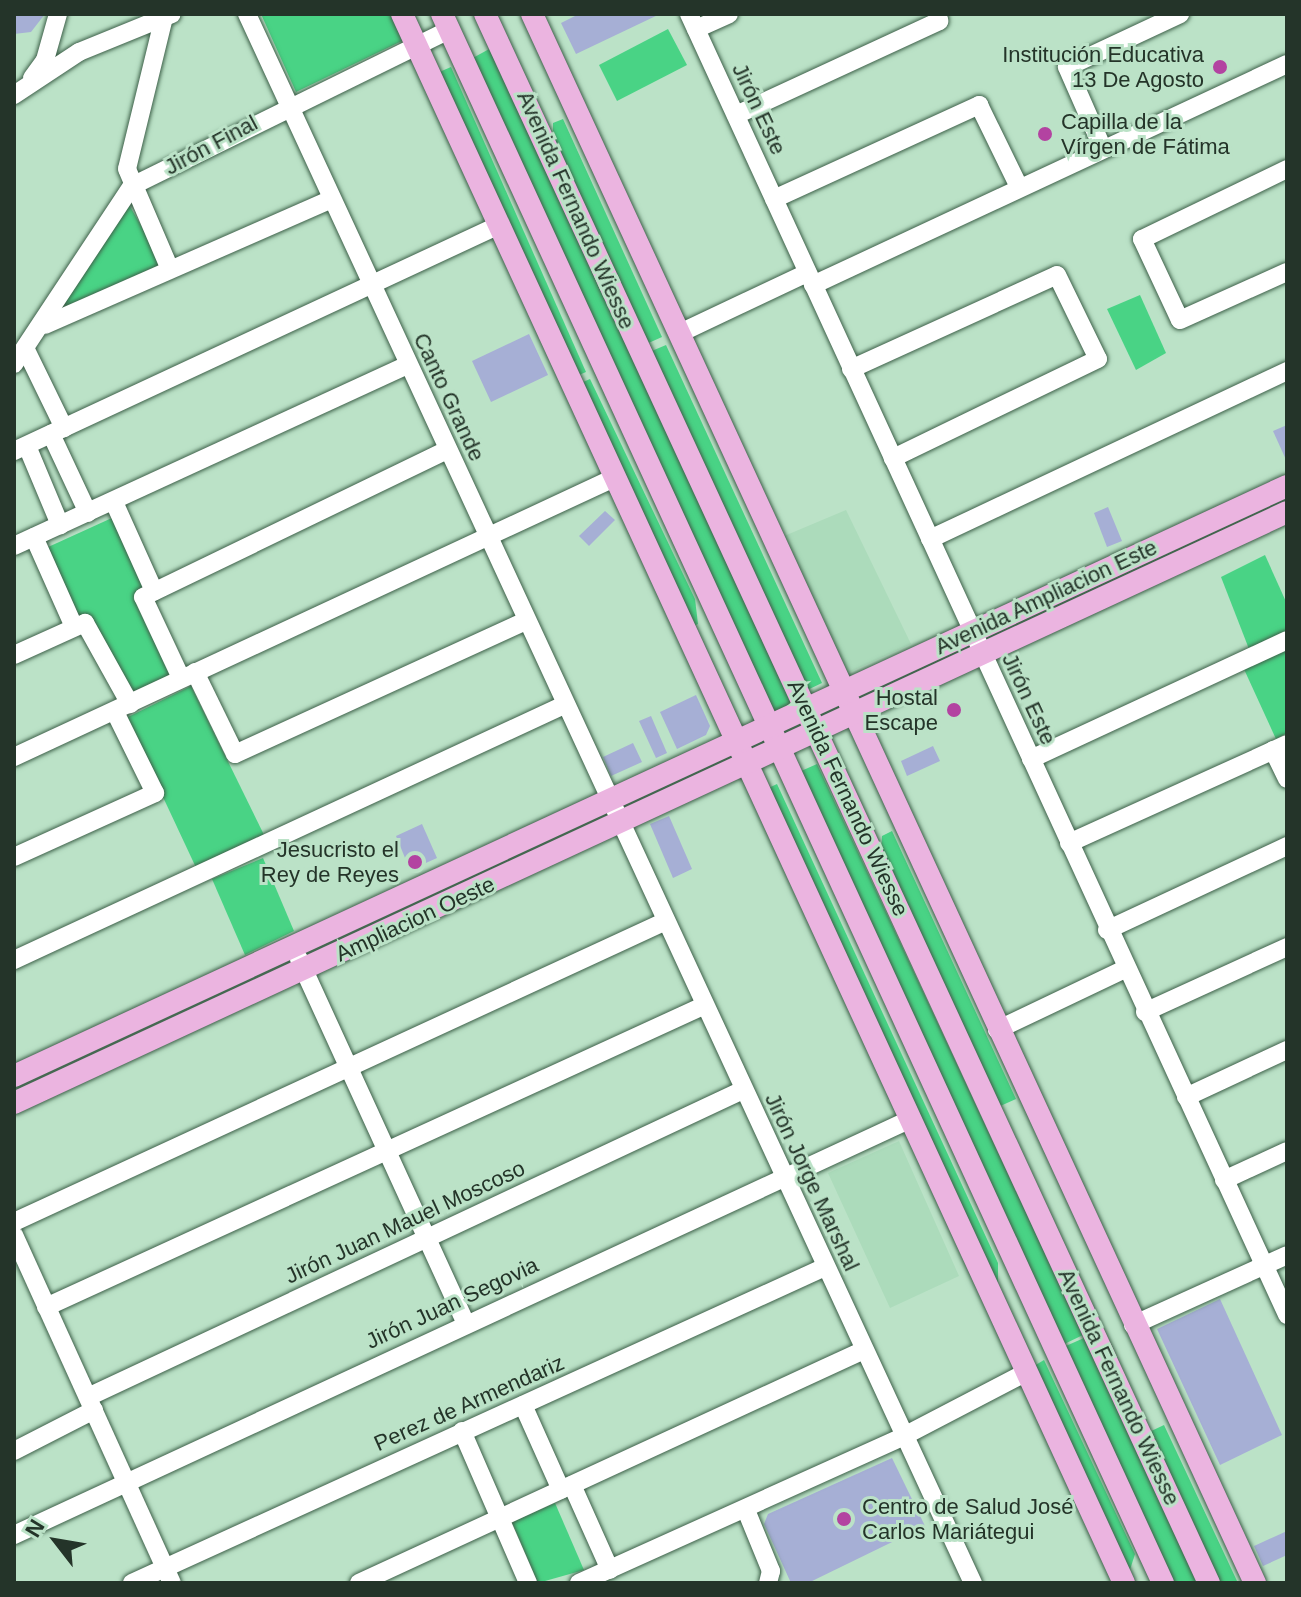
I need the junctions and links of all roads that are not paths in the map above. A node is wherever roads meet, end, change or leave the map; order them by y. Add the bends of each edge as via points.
1 (58, 14) edge
2 (247, 14) edge
3 (402, 14) edge
4 (484, 14) edge
5 (532, 14) edge
6 (729, 14) edge
7 (1180, 14) edge
8 (168, 15) edge
9 (939, 17) edge
10 (692, 21) edge
11 (446, 22) edge
12 (415, 45) junction
13 (1287, 64) edge
14 (17, 94) edge
15 (288, 104) junction
16 (736, 115) junction
17 (1103, 149) junction
18 (1287, 169) edge
19 (132, 186) junction
20 (1019, 187) junction
21 (332, 199) junction
22 (774, 199) junction
23 (499, 225) junction
24 (169, 267) junction
25 (1287, 272) edge
26 (810, 279) junction
27 (371, 283) junction
28 (44, 326) junction
29 (678, 334) junction
30 (20, 357) edge
31 (408, 365) junction
32 (851, 369) junction
33 (1287, 371) edge
34 (58, 431) junction
35 (20, 449) edge
36 (447, 450) junction
37 (893, 458) junction
38 (616, 477) junction
39 (1287, 486) edge
40 (114, 502) junction
41 (1287, 512) edge
42 (88, 513) junction
43 (60, 525) junction
44 (486, 535) junction
45 (34, 537) junction
46 (930, 539) junction
47 (14, 546) edge
48 (149, 594) junction
49 (525, 621) junction
50 (80, 625) junction
51 (1287, 640) edge
52 (976, 642) junction
53 (14, 655) edge
54 (188, 675) junction
55 (841, 690) junction
56 (564, 705) junction
57 (804, 706) junction
58 (122, 708) junction
59 (850, 713) junction
60 (770, 727) junction
61 (815, 732) junction
62 (736, 742) junction
63 (1280, 747) edge
64 (781, 751) junction
65 (14, 757) edge
66 (1031, 759) junction
67 (746, 768) junction
68 (1287, 779) edge
69 (607, 800) junction
70 (619, 825) junction
71 (1069, 843) junction
72 (1287, 846) edge
73 (14, 857) edge
74 (664, 922) junction
75 (1107, 930) junction
76 (293, 947) junction
77 (1287, 947) edge
78 (14, 960) edge
79 (1125, 969) junction
80 (304, 970) junction
81 (703, 1006) junction
82 (1145, 1012) junction
83 (997, 1030) junction
84 (1287, 1050) edge
85 (349, 1067) junction
86 (14, 1076) edge
87 (743, 1090) junction
88 (1186, 1097) junction
89 (14, 1103) edge
90 (911, 1119) junction
91 (387, 1151) junction
92 (1287, 1151) edge
93 (782, 1176) junction
94 (1224, 1180) junction
95 (14, 1222) edge
96 (14, 1235) edge
97 (427, 1238) junction
98 (1287, 1255) edge
99 (1264, 1266) junction
100 (825, 1267) junction
101 (46, 1307) junction
102 (1287, 1315) edge
103 (466, 1323) junction
104 (1133, 1325) junction
105 (864, 1350) junction
106 (1025, 1373) junction
107 (91, 1404) junction
108 (523, 1405) junction
109 (462, 1431) junction
110 (904, 1436) junction
111 (14, 1451) edge
112 (127, 1483) junction
113 (567, 1488) junction
114 (746, 1510) junction
115 (500, 1520) junction
116 (14, 1535) edge
117 (1149, 1552) junction
118 (610, 1570) junction
119 (169, 1575) edge
120 (132, 1583) edge
121 (359, 1583) edge
122 (528, 1583) edge
123 (579, 1583) edge
124 (768, 1583) edge
125 (973, 1583) edge
126 (1126, 1583) edge
127 (1163, 1583) edge
128 (1209, 1583) edge
129 (1255, 1583) edge

1 - 14 street via 45,60
2 - 15 street, Canto Grande
3 - 12 main road
4 - 11 main road, Jirón Final
4 - 57 main road, Avenida Fernando Wiesse
5 - 29 main road, Avenida Fernando Wiesse
6 - 10 street
7 - 17 street via 1067,67
8 - 14 street via 79,52
8 - 19 street via 132,139 127,169
9 - 16 street
10 - 16 street, Jirón Este
11 - 12 street, Jirón Final
11 - 60 main road, Avenida Fernando Wiesse
12 - 15 street, Jirón Final
12 - 23 main road
13 - 17 street
15 - 19 street, Jirón Final
15 - 21 street, Canto Grande
16 - 22 street, Jirón Este
17 - 20 street
18 - 25 street via 1142,239 1180,320
19 - 24 street
19 - 28 street
20 - 22 street via 980,106
20 - 26 street
21 - 24 street
21 - 27 street, Canto Grande
22 - 26 street, Jirón Este
23 - 27 street
23 - 38 main road
24 - 28 street
26 - 29 street
26 - 32 street, Jirón Este
27 - 31 street, Canto Grande
27 - 34 street
28 - 30 street
29 - 55 main road, Avenida Fernando Wiesse
30 - 34 street
31 - 36 street, Canto Grande
31 - 40 street
32 - 37 street, Jirón Este
32 - 37 street via 1057,275 1098,359
33 - 46 street
34 - 35 street
34 - 42 street
35 - 43 street
36 - 44 street, Canto Grande
36 - 48 street
37 - 46 street, Jirón Este
38 - 44 street
38 - 62 main road
39 - 52 main road, Avenida Ampliacion Este
40 - 42 street
40 - 48 street
41 - 52 main road, Avenida Ampliacion Este
42 - 43 street
43 - 45 street
44 - 49 street, Canto Grande
44 - 54 street
45 - 47 street
45 - 50 street
46 - 52 street, Jirón Este
48 - 54 street
49 - 54 street via 235,754
49 - 56 street, Canto Grande
50 - 53 street
50 - 58 street
51 - 66 street
52 - 55 main road, Avenida Ampliacion Este
52 - 59 main road, Avenida Ampliacion Este
52 - 66 street, Jirón Este
54 - 58 street
55 - 57 main road, Avenida Ampliacion Este
55 - 59 main road, Avenida Fernando Wiesse
56 - 69 street, Canto Grande
56 - 78 street
57 - 60 main road, Ampliacion Oeste
57 - 61 main road, Avenida Fernando Wiesse
58 - 65 street
58 - 73 street via 155,793
59 - 61 main road, Avenida Ampliacion Este
59 - 83 main road, Avenida Fernando Wiesse
60 - 62 main road, Ampliacion Oeste
60 - 64 main road, Avenida Fernando Wiesse
61 - 64 main road, Ampliacion Oeste
61 - 128 main road, Avenida Fernando Wiesse
62 - 67 main road
62 - 69 main road, Ampliacion Oeste
63 - 68 street
63 - 71 street
64 - 67 main road, Ampliacion Oeste
64 - 117 main road, Avenida Fernando Wiesse
66 - 71 street, Jirón Este
67 - 70 main road, Ampliacion Oeste
67 - 90 main road
69 - 70 street, Jirón Jorge Marshal
69 - 76 main road, Ampliacion Oeste
70 - 74 street, Jirón Jorge Marshal
70 - 80 main road, Ampliacion Oeste
71 - 75 street, Jirón Este
72 - 75 street
74 - 81 street, Jirón Jorge Marshal
74 - 85 street
75 - 79 street, Jirón Este
76 - 80 street
76 - 86 main road, Ampliacion Oeste
77 - 82 street
79 - 82 street, Jirón Este
79 - 83 street
80 - 85 street
80 - 89 main road, Ampliacion Oeste
81 - 87 street, Jirón Jorge Marshal
81 - 91 street
82 - 88 street, Jirón Este
83 - 104 main road, Avenida Fernando Wiesse
84 - 88 street
85 - 91 street
85 - 95 street
87 - 93 street, Jirón Jorge Marshal
87 - 97 street, Jirón Juan Mauel Moscoso
88 - 94 street, Jirón Este
90 - 93 street, Jirón Juan Segovia
90 - 106 main road
91 - 97 street
91 - 101 street
92 - 94 street
93 - 100 street, Jirón Jorge Marshal
93 - 103 street, Jirón Juan Segovia
94 - 99 street, Jirón Este
96 - 101 street
97 - 103 street
97 - 107 street, Jirón Juan Mauel Moscoso
98 - 99 street
99 - 102 street, Jirón Este
99 - 104 street
100 - 105 street, Jirón Jorge Marshal
100 - 108 street, Perez de Armendariz
101 - 107 street
103 - 112 street, Jirón Juan Segovia
104 - 129 main road, Avenida Fernando Wiesse
105 - 110 street, Jirón Jorge Marshal
105 - 113 street
106 - 110 street
106 - 126 main road
107 - 111 street, Jirón Juan Mauel Moscoso
107 - 112 street
108 - 109 street, Perez de Armendariz
108 - 113 street
109 - 115 street
109 - 119 street, Perez de Armendariz
110 - 114 street
110 - 125 street, Jirón Jorge Marshal
112 - 116 street, Jirón Juan Segovia
112 - 119 street
113 - 115 street
113 - 118 street
114 - 118 street
114 - 124 street via 771,1571
115 - 121 street
115 - 122 street
117 - 126 main road
117 - 127 main road, Avenida Fernando Wiesse
118 - 123 street
119 - 120 street, Perez de Armendariz

